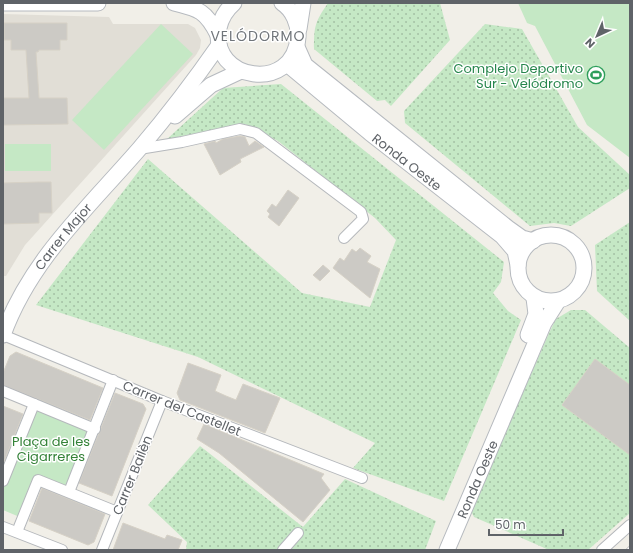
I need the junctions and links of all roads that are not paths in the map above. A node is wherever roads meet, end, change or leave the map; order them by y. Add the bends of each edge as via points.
1 (3, 3) edge
2 (98, 3) edge
3 (174, 3) edge
4 (234, 3) edge
5 (282, 3) edge
6 (303, 3) edge
7 (298, 32) junction
8 (218, 40) junction
9 (297, 47) junction
10 (287, 64) junction
11 (241, 71) junction
12 (139, 149) junction
13 (344, 238) dead end
14 (533, 241) junction
15 (518, 264) junction
16 (534, 298) junction
17 (558, 301) junction
18 (3, 335) edge
19 (114, 380) junction
20 (3, 391) edge
21 (162, 401) junction
22 (34, 404) junction
23 (95, 429) junction
24 (362, 478) dead end
25 (3, 481) edge
26 (69, 492) junction
27 (117, 512) junction
28 (630, 525) edge
29 (3, 527) edge
30 (17, 532) junction
31 (298, 533) dead end
32 (62, 550) edge
33 (102, 550) edge
34 (283, 550) edge
35 (436, 550) edge
36 (447, 550) edge
37 (602, 550) edge

1 - 2 main road
3 - 8 main road via 190,7 210,18
4 - 8 main road via 220,20
5 - 7 main road via 294,17
6 - 7 main road
7 - 9 main road
8 - 11 main road via 223,55 230,64
8 - 12 main road, Carrer Major via 187,91
9 - 10 main road
9 - 14 main road, Ronda Oeste via 305,65 508,228 522,238
10 - 11 main road via 270,74 257,76
10 - 15 main road, Ronda Oeste via 502,236 516,251
11 - 12 main road, Carrer Major via 211,85
12 - 13 street via 240,129 256,133 361,212 363,219
12 - 18 main road, Carrer Major via 48,251 10,314
14 - 15 main road via 522,251
14 - 17 main road, Ronda Oeste via 548,235 562,237 575,245 582,255 582,281 568,297
15 - 16 main road, Ronda Oeste via 517,274 521,284
16 - 17 main road
16 - 35 main road, Ronda Oeste via 534,319
17 - 36 main road, Ronda Oeste via 544,323
18 - 19 street, Carrer del Castellet
19 - 21 street, Carrer del Castellet
19 - 23 street
20 - 22 street
21 - 24 street, Carrer del Castellet
21 - 27 street, Carrer Bailèn
22 - 23 street
22 - 25 street
23 - 26 street
26 - 27 street
26 - 30 street via 38,480
27 - 33 street, Carrer Bailèn
28 - 37 street
29 - 30 street
30 - 32 street
31 - 34 street

